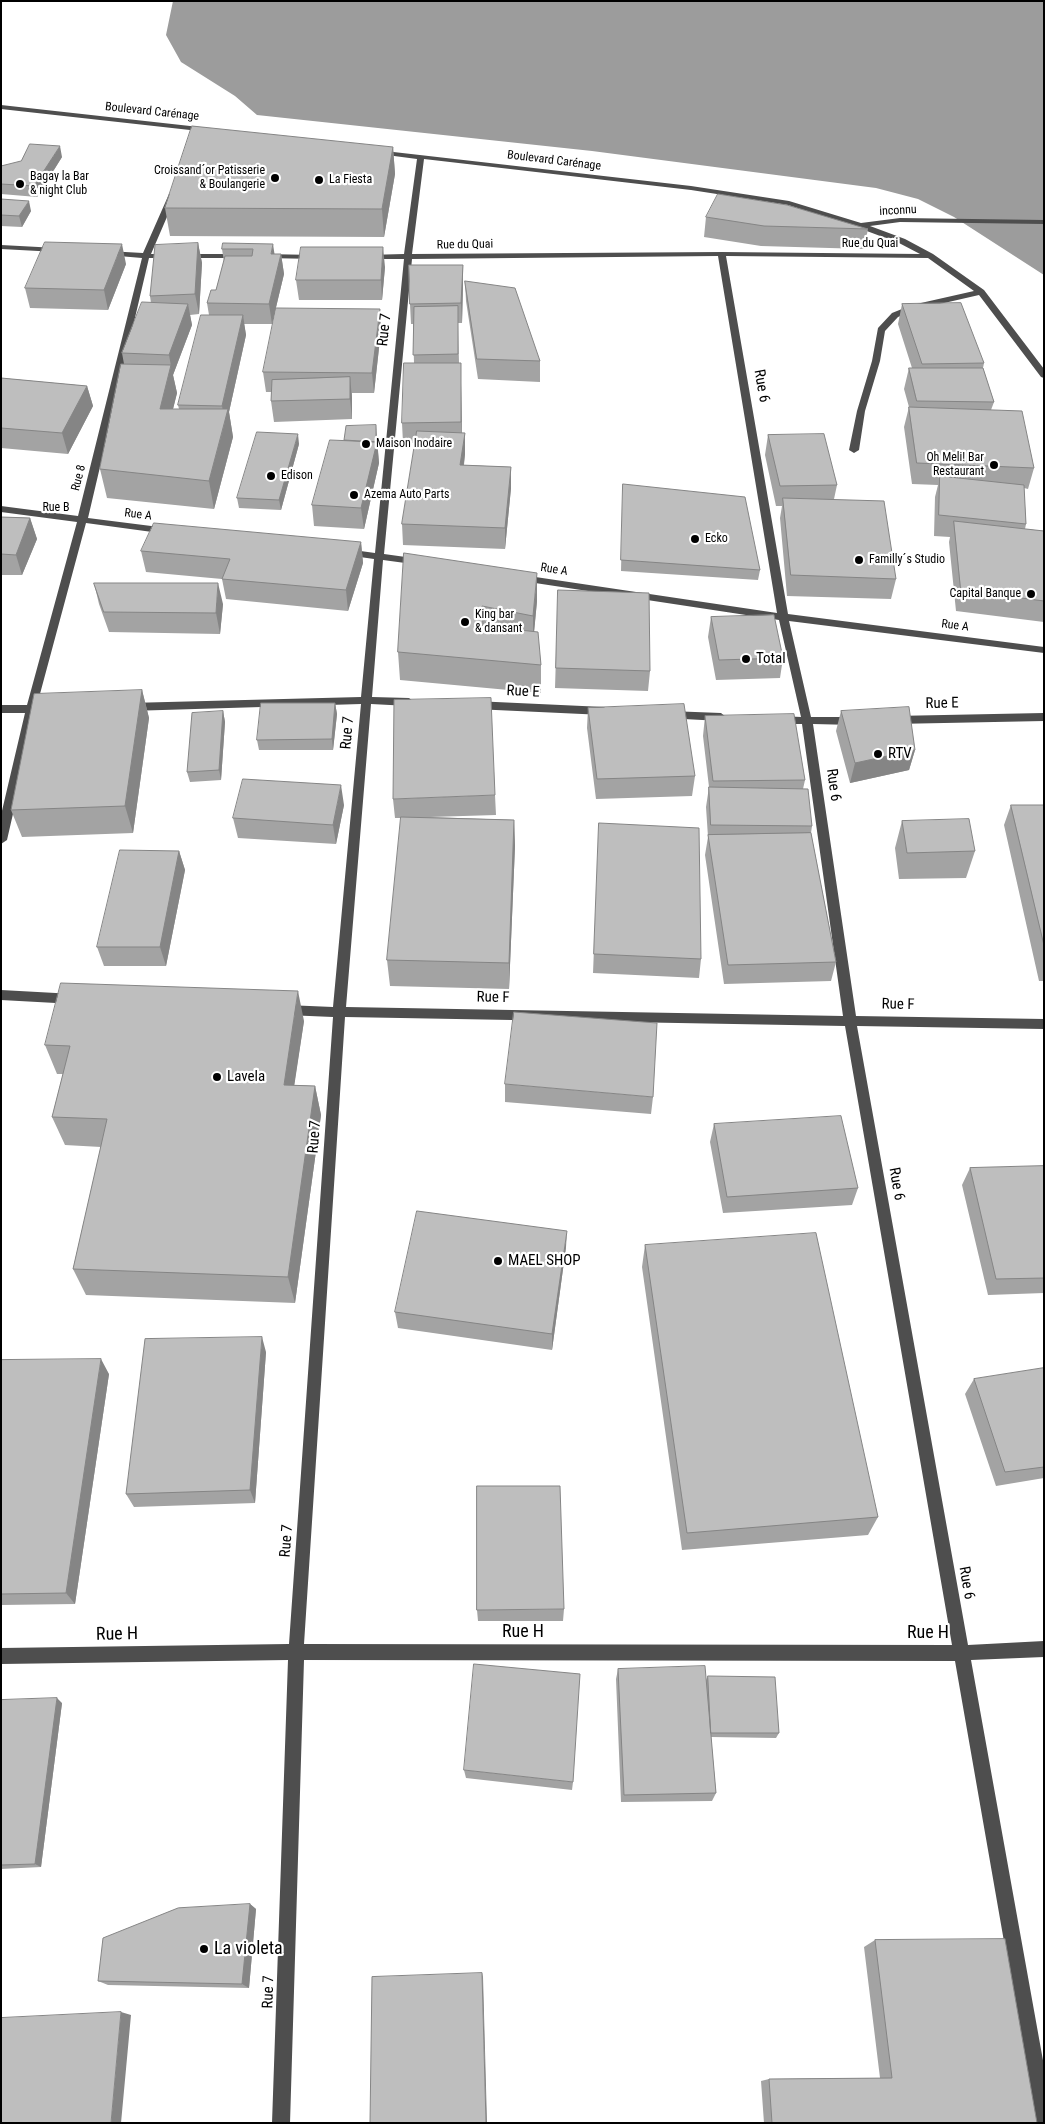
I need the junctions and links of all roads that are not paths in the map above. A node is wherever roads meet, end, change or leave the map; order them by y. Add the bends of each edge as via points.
1 (1, 107) edge
2 (220, 131) edge
3 (373, 151) edge
4 (421, 157) junction
5 (177, 183) edge
6 (1044, 222) edge
7 (859, 225) junction
8 (1, 247) edge
9 (69, 251) edge
10 (98, 253) edge
11 (722, 254) junction
12 (146, 256) junction
13 (930, 256) junction
14 (331, 257) edge
15 (360, 257) edge
16 (408, 257) junction
17 (981, 292) junction
18 (1044, 375) edge
19 (854, 450) dead end
20 (1, 509) edge
21 (10, 520) edge
22 (82, 521) junction
23 (178, 532) edge
24 (331, 550) edge
25 (380, 556) junction
26 (429, 564) edge
27 (508, 575) edge
28 (783, 617) junction
29 (1044, 650) edge
30 (367, 700) junction
31 (416, 702) edge
32 (465, 704) edge
33 (120, 707) edge
34 (1, 709) edge
35 (61, 709) edge
36 (32, 710) junction
37 (611, 712) edge
38 (660, 714) edge
39 (1044, 717) edge
40 (729, 718) edge
41 (768, 720) edge
42 (866, 720) edge
43 (886, 720) edge
44 (807, 722) junction
45 (1, 840) edge
46 (1, 995) edge
47 (91, 1000) edge
48 (270, 1009) edge
49 (339, 1012) junction
50 (850, 1020) junction
51 (1044, 1024) edge
52 (1044, 1649) edge
53 (296, 1652) junction
54 (962, 1653) junction
55 (1, 1656) edge
56 (1044, 2119) edge
57 (281, 2123) edge

1 - 2 street, Boulevard Carénage via 199,133
3 - 4 street, Boulevard Carénage
4 - 7 street, Boulevard Carénage via 691,188 779,202
4 - 16 street, Rue 7
5 - 12 street, Rue 8
6 - 7 street, inconnu via 900,220
7 - 13 street, Boulevard Carénage via 902,241
8 - 9 street
10 - 12 street
11 - 13 street, Rue du Quai
11 - 16 street, Rue du Quai
11 - 28 street, Rue 6
12 - 14 street
12 - 22 street, Rue 8
13 - 17 street, Boulevard Carénage
15 - 16 street, Rue du Quai
16 - 25 street, Rue 7
17 - 18 street, Boulevard Carénage
17 - 19 street via 915,307 895,315 882,330
20 - 22 street, Rue A
21 - 22 street, Rue B
22 - 23 street, Rue A
22 - 36 street, Rue 8
24 - 25 street
25 - 26 street
25 - 30 street, Rue 7
27 - 28 street, Rue A
28 - 29 street, Rue A
28 - 44 street, Rue 6
30 - 31 street
30 - 33 street
30 - 49 street, Rue 7
32 - 37 street, Rue E
34 - 36 street
35 - 36 street
36 - 45 street, Rue 8
38 - 40 street
39 - 43 street, Rue E
41 - 44 street
42 - 44 street
44 - 50 street, Rue 6
46 - 47 street
48 - 49 street, Rue F
49 - 50 street, Rue F
49 - 53 street, Rue 7
50 - 51 street, Rue F
50 - 54 street, Rue 6
52 - 54 street, Rue H
53 - 54 street, Rue H
53 - 55 street, Rue H
53 - 57 street, Rue 7
54 - 56 street, Rue 6

